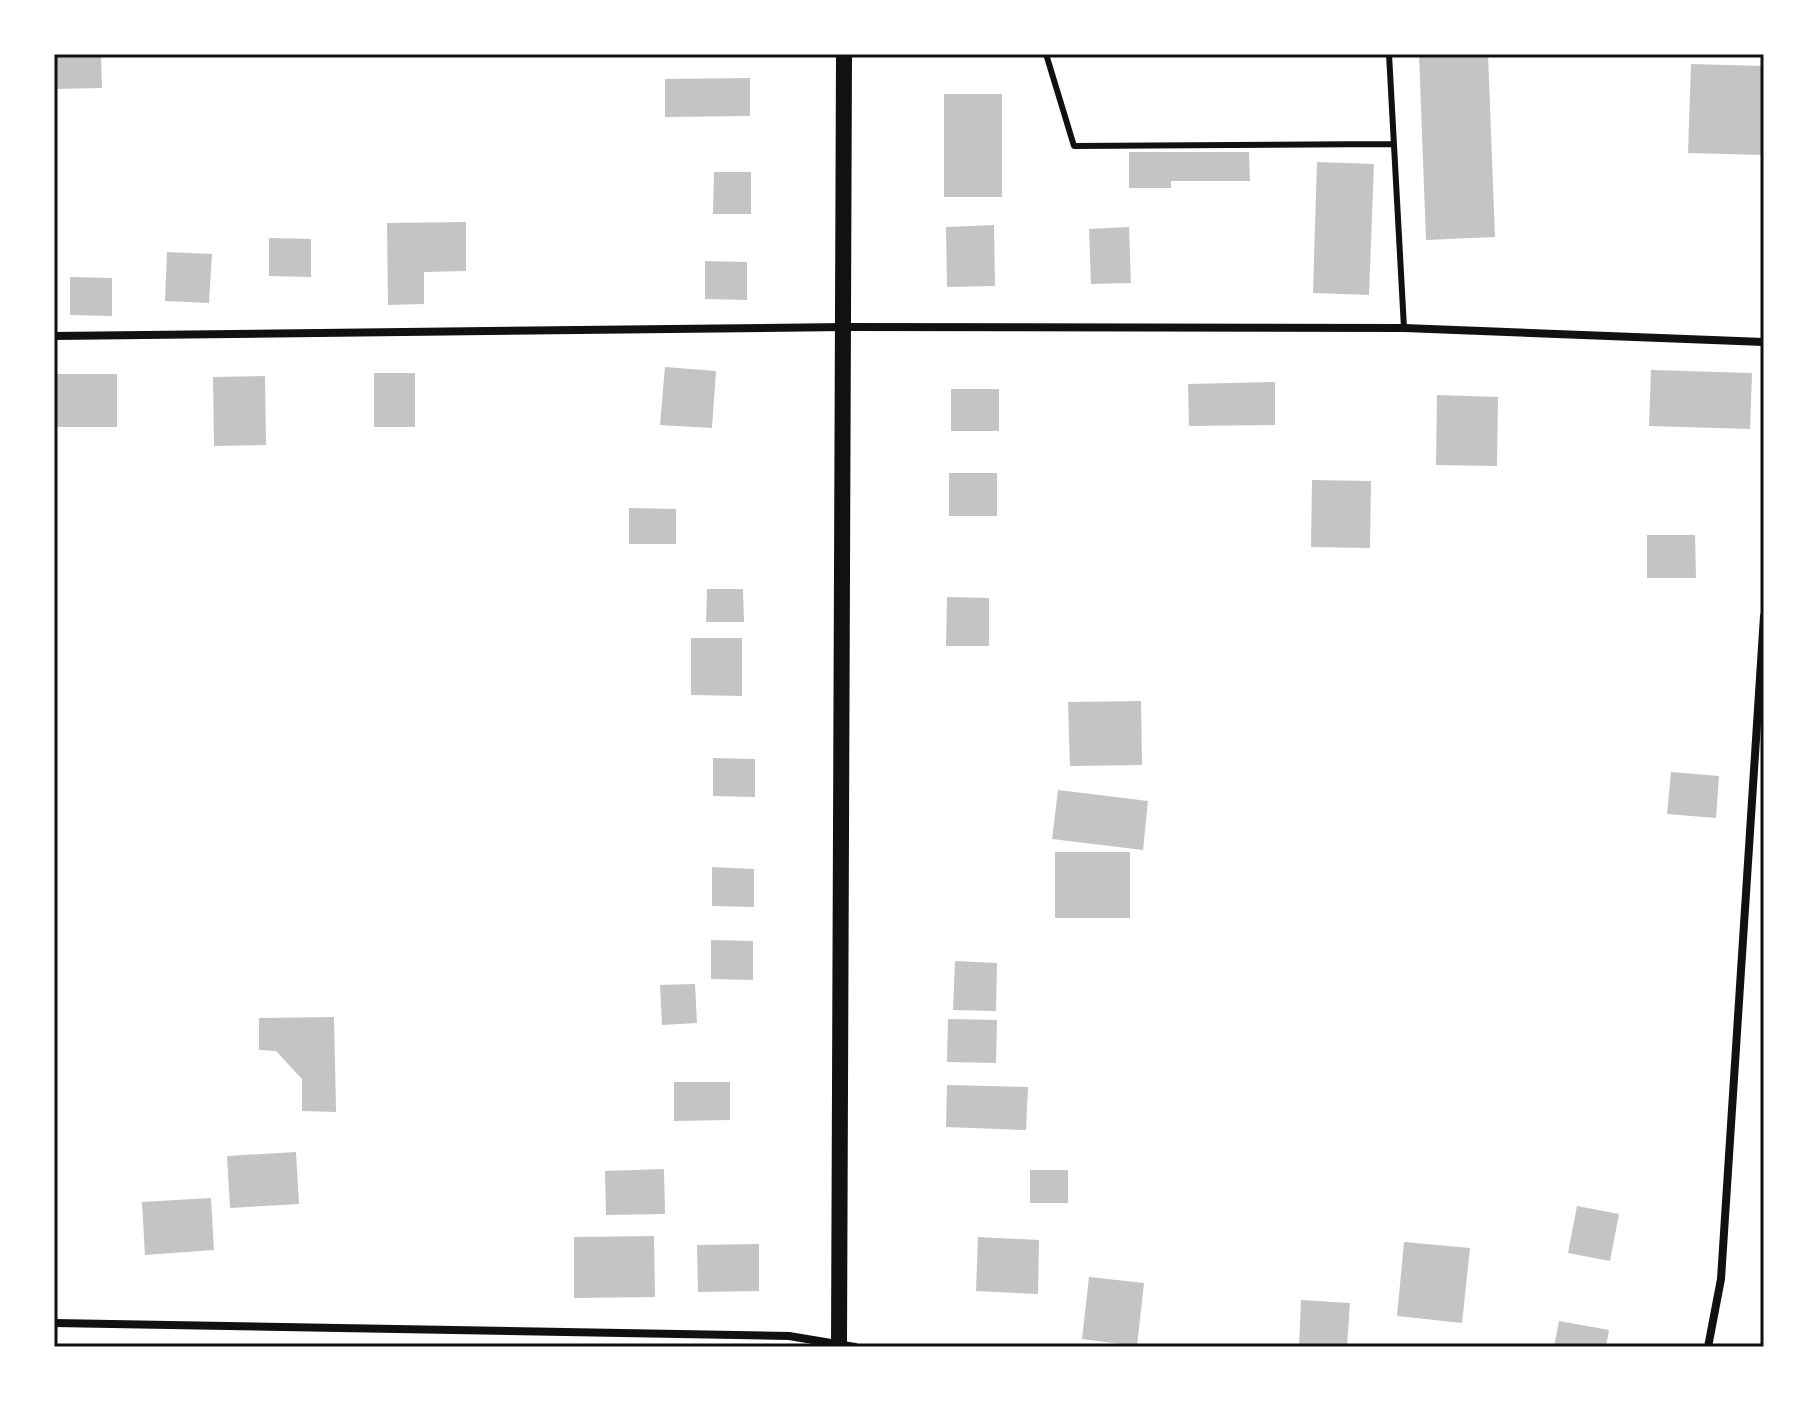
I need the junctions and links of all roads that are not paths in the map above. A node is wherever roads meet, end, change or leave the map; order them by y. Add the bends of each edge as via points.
1 (844, 54) edge
2 (1046, 54) edge
3 (1389, 54) edge
4 (1392, 144) junction
5 (845, 327) junction
6 (1404, 328) junction
7 (54, 336) edge
8 (1764, 342) edge
9 (1764, 616) edge
10 (54, 1323) edge
11 (844, 1346) edge
12 (1708, 1347) edge

1 - 5 main road
2 - 4 lane via 1074,146
3 - 4 lane
4 - 6 lane
5 - 6 street
5 - 7 street
5 - 11 main road
6 - 8 street
9 - 12 street via 1721,1279
10 - 11 street via 789,1336

